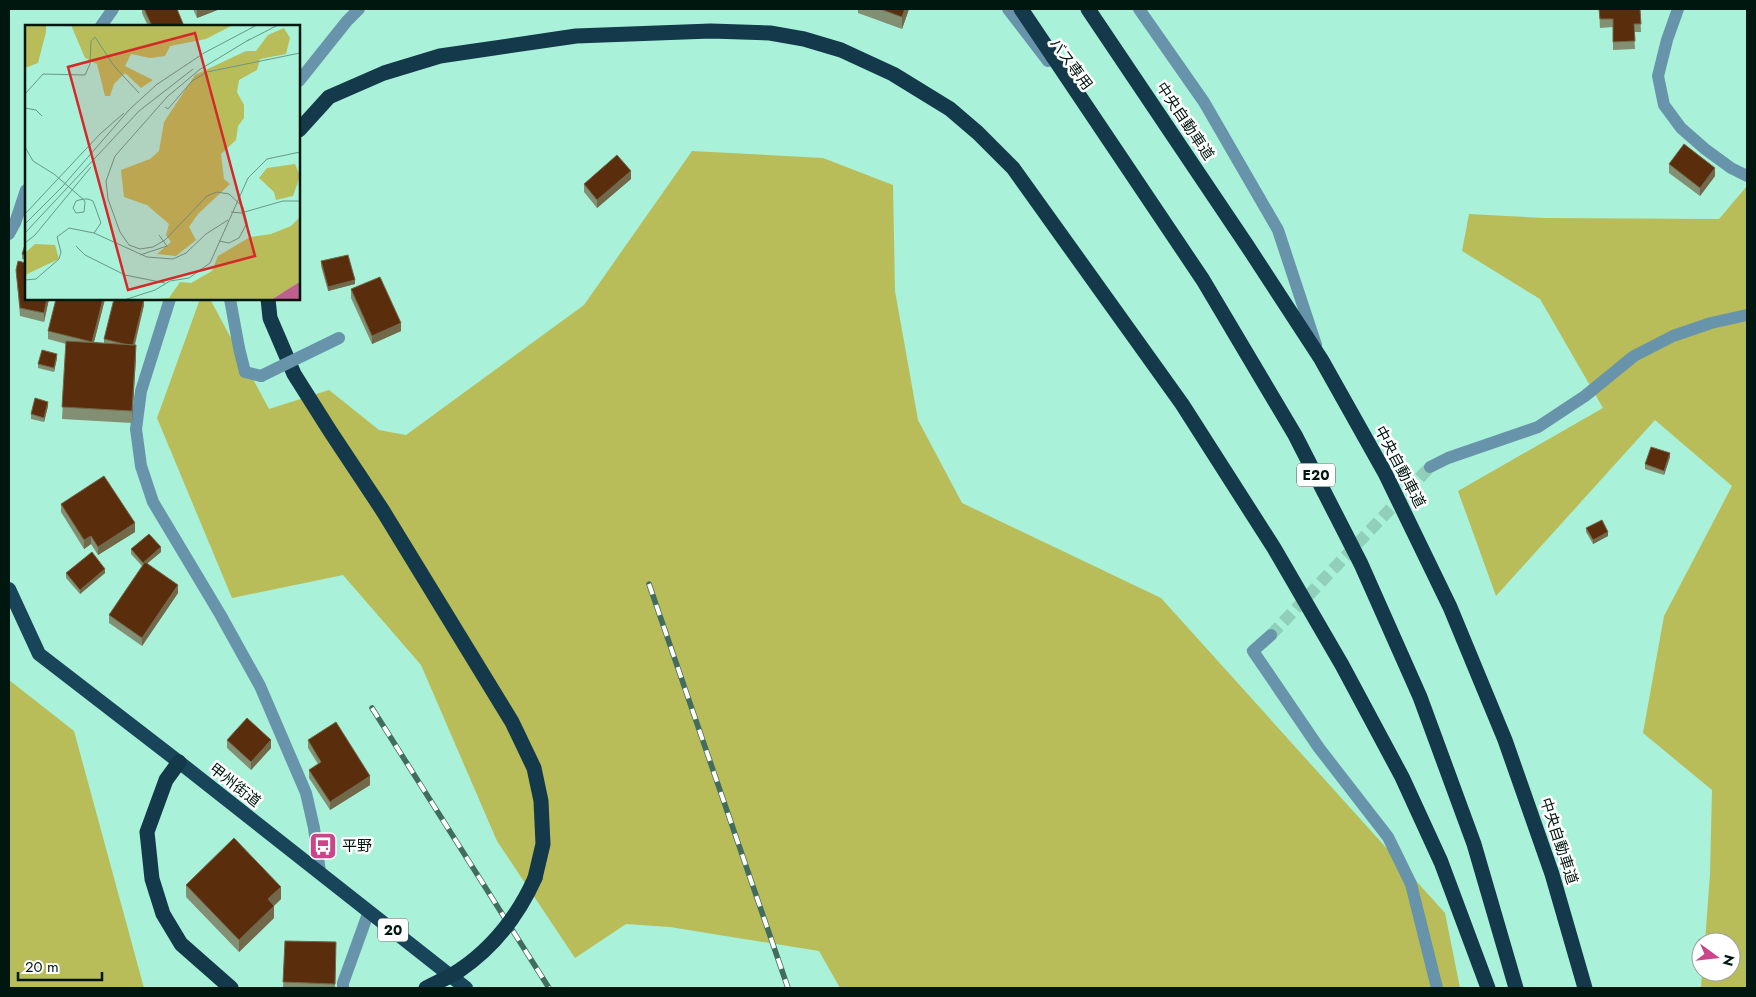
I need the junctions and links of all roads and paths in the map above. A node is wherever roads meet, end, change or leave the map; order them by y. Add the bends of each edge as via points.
1 (113, 9) edge
2 (359, 9) edge
3 (1008, 9) edge
4 (1021, 9) edge
5 (1088, 9) edge
6 (1139, 9) edge
7 (1678, 9) edge
8 (102, 25) edge
9 (300, 80) edge
10 (300, 129) edge
11 (1107, 139) junction
12 (1747, 176) edge
13 (25, 193) edge
14 (9, 234) edge
15 (170, 300) edge
16 (230, 300) edge
17 (268, 300) edge
18 (1747, 315) edge
19 (339, 338) dead end
20 (1321, 359) junction
21 (1430, 467) tunnel mouth
22 (9, 589) edge
23 (1270, 635) tunnel mouth
24 (179, 762) junction
25 (320, 872) junction
26 (369, 911) junction
27 (231, 988) edge
28 (343, 988) edge
29 (426, 988) edge
30 (466, 988) edge
31 (1437, 988) edge
32 (1488, 988) edge
33 (1516, 988) edge
34 (1584, 988) edge

1 - 8 street
2 - 9 street
3 - 11 street, バス専用
4 - 11 highway, E20
5 - 20 highway, 中央自動車道
6 - 20 street via 1204,102 1278,230
7 - 12 street via 1658,76 1664,105 1681,128 1705,149
10 - 32 highway via 329,97 384,72 440,56 576,36 711,31 770,33 841,50 893,74 950,109 1019,176 1182,404 1274,548 1402,777 1441,862
11 - 33 highway, E20 via 1203,280 1295,435 1361,564 1420,697 1474,844
13 - 14 street
15 - 25 street via 141,391 136,429 141,466 153,502 260,686 306,792
16 - 19 street, bridge via 245,372 261,376
17 - 29 highway, bridge via 270,318 294,374 383,511 512,722 534,768 542,801 543,844 535,878 526,898 506,928 484,950 460,970
18 - 21 street via 1711,322 1673,336 1634,356 1585,396 1538,427
20 - 34 highway, 中央自動車道 via 1385,473 1450,607 1506,740 1552,874
22 - 24 highway, 甲州街道 / 20 via 39,654
23 - 31 street via 1253,651 1319,748 1388,837 1411,884
24 - 25 highway, 甲州街道 / 20
24 - 27 highway via 166,780 147,832 152,879 163,914 182,944
25 - 26 highway, 甲州街道 / 20
26 - 28 street
26 - 30 highway, 甲州街道 / 20

